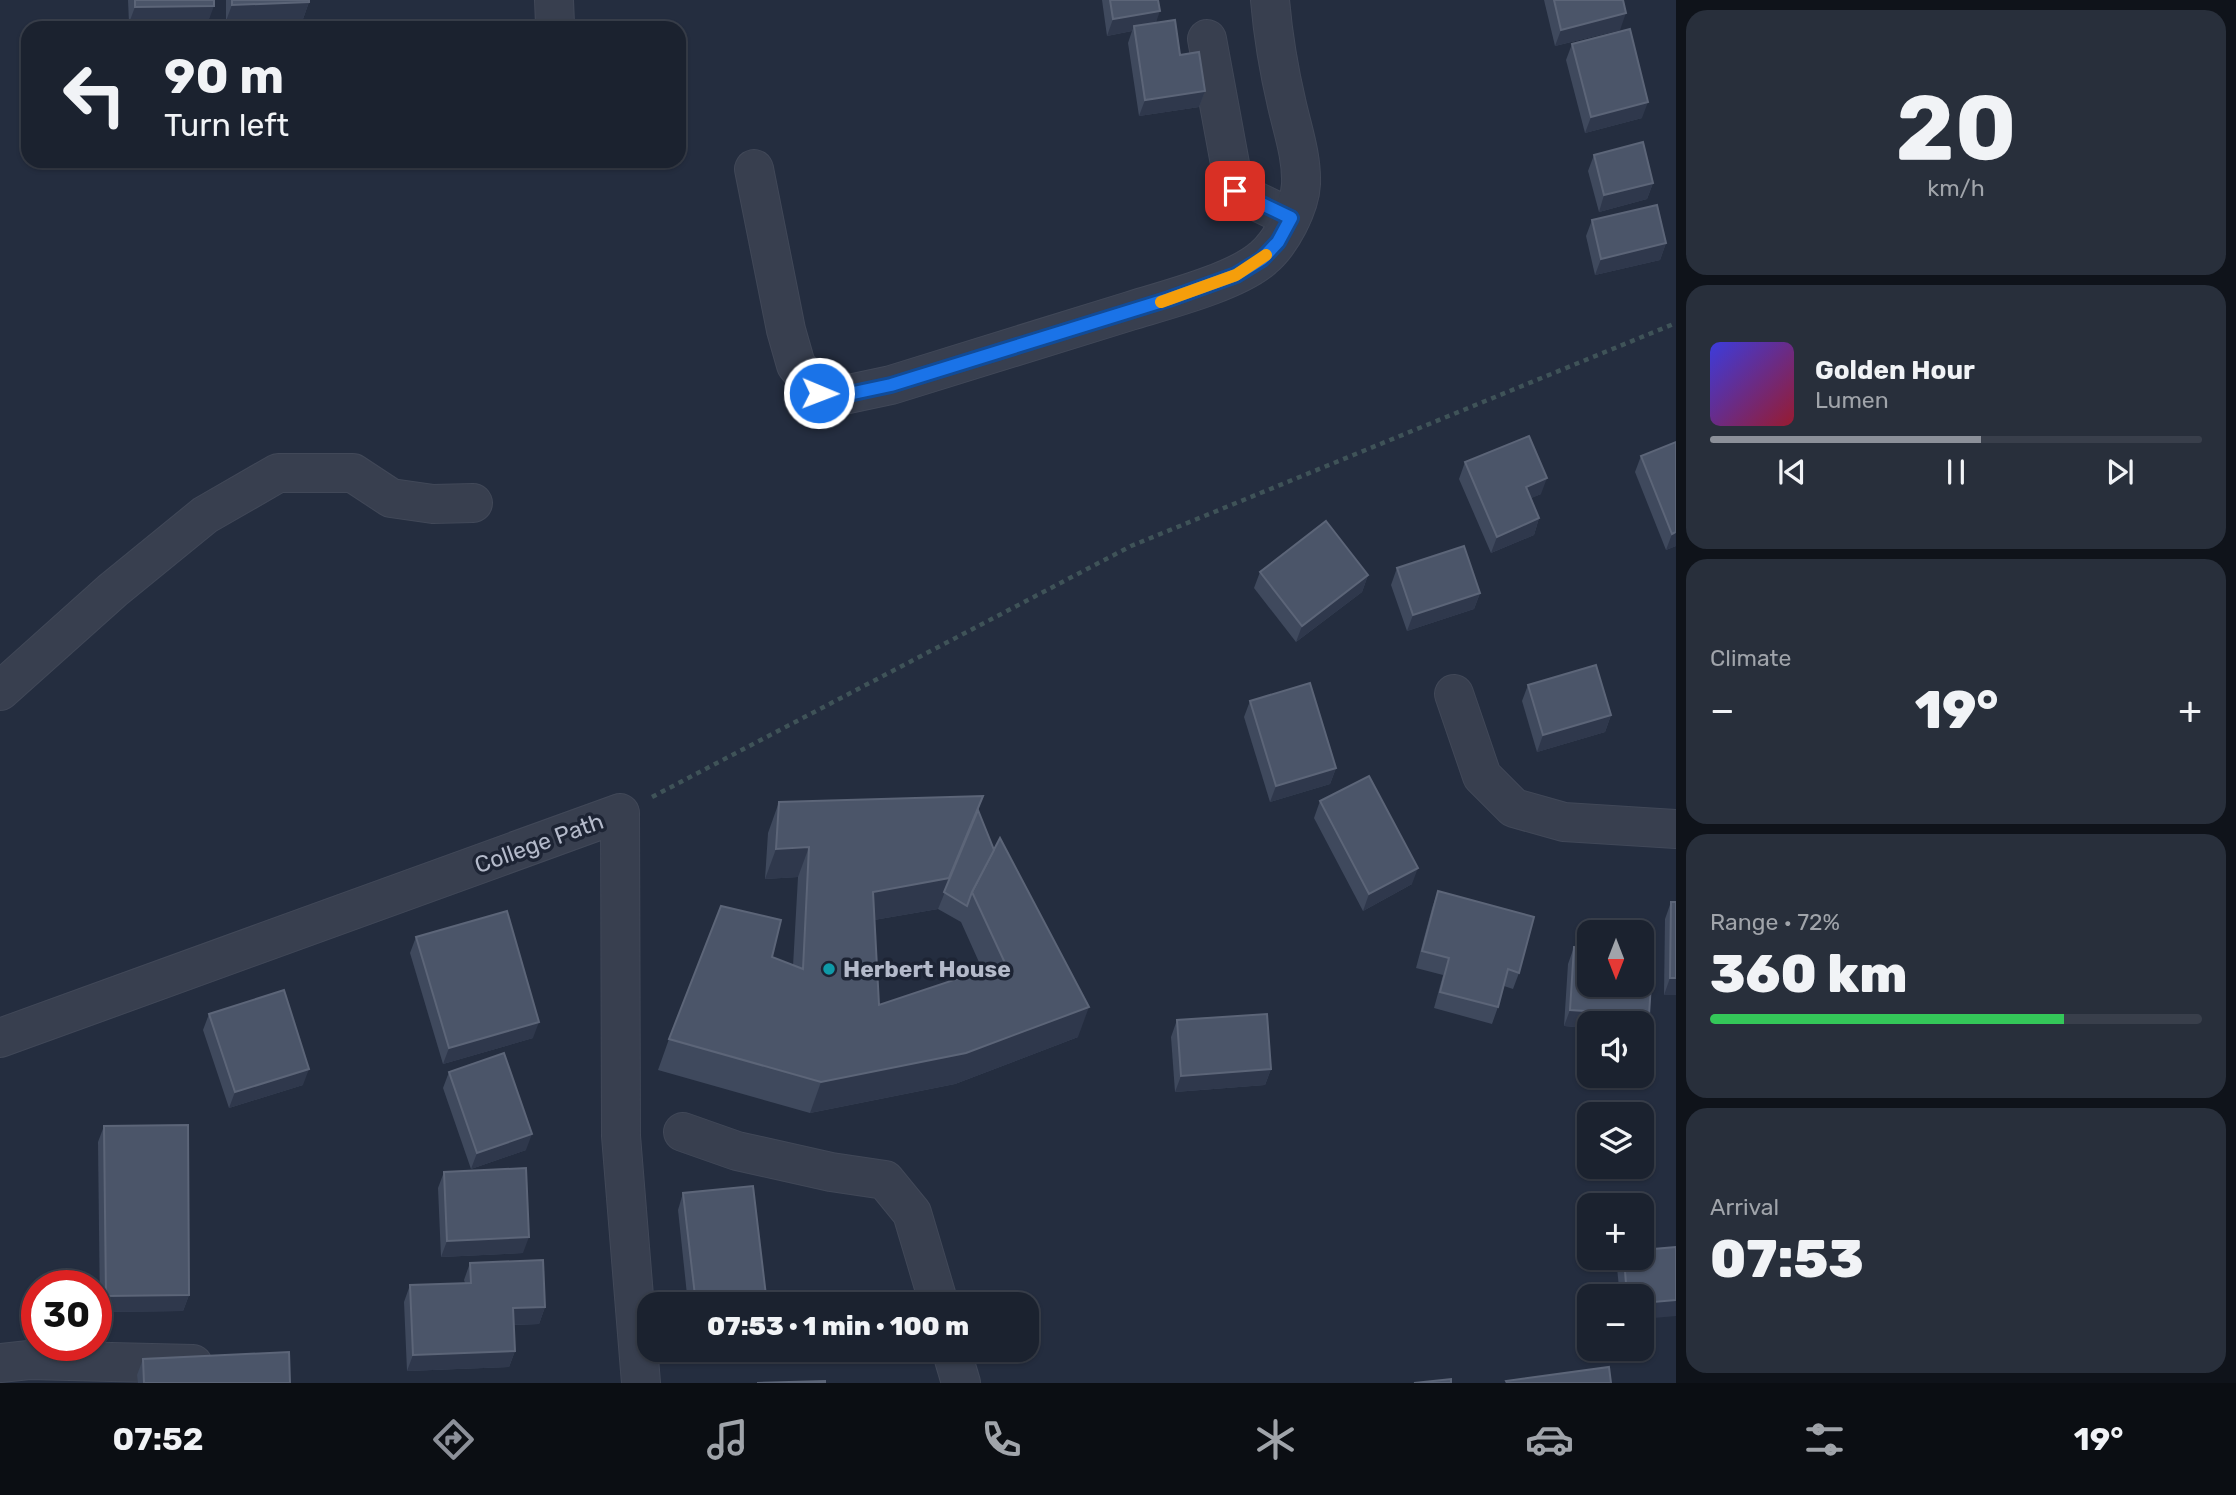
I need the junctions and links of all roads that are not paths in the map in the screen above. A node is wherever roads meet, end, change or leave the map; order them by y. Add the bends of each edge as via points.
1 (1270, 0) edge
2 (1207, 39) dead end
3 (754, 169) dead end
4 (1291, 218) junction
5 (473, 503) dead end
6 (0, 691) edge
7 (1454, 694) dead end
8 (1676, 829) edge
9 (0, 1038) edge
10 (683, 1132) dead end
11 (935, 1292) edge
12 (955, 1362) edge
13 (0, 1363) edge
14 (193, 1364) edge
15 (641, 1383) edge
16 (961, 1383) edge

1 - 4 street via 1298,150 1301,185
2 - 4 street via 1235,191
3 - 4 street via 796,365 819,393 844,395 891,385 1236,275 1262,259
5 - 6 street via 433,505 391,498 353,474 278,474 205,515
7 - 8 street via 1482,776 1514,808 1563,822
9 - 15 street, College Path via 620,813 621,1136
10 - 11 street via 737,1151 885,1180 912,1213
12 - 16 street
13 - 14 street

